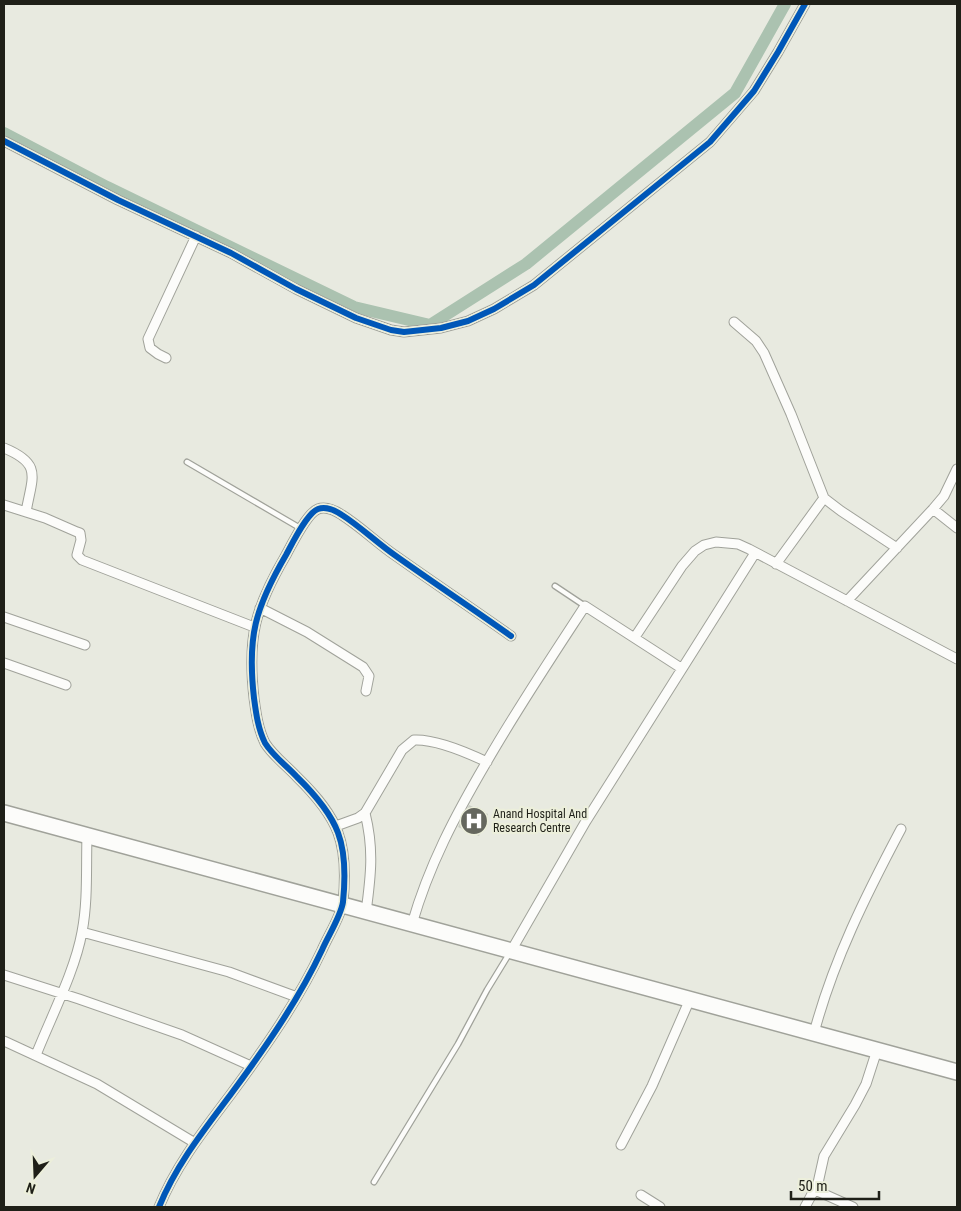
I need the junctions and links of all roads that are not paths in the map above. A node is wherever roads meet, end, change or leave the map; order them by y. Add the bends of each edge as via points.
1 (805, 4) edge
2 (4, 141) edge
3 (196, 236) junction
4 (734, 322) dead end
5 (166, 358) dead end
6 (4, 448) edge
7 (187, 462) dead end
8 (957, 470) edge
9 (824, 498) junction
10 (4, 505) edge
11 (933, 509) junction
12 (26, 512) junction
13 (953, 519) edge
14 (957, 528) edge
15 (302, 529) junction
16 (897, 548) junction
17 (755, 553) junction
18 (776, 564) junction
19 (555, 586) dead end
20 (846, 601) junction
21 (584, 606) junction
22 (260, 608) junction
23 (4, 617) edge
24 (254, 627) junction
25 (511, 636) dead end
26 (635, 637) junction
27 (85, 645) dead end
28 (957, 659) edge
29 (4, 663) edge
30 (682, 668) junction
31 (66, 684) dead end
32 (366, 691) dead end
33 (487, 762) junction
34 (365, 812) junction
35 (4, 813) edge
36 (336, 826) junction
37 (901, 830) dead end
38 (86, 836) junction
39 (343, 906) junction
40 (366, 912) junction
41 (412, 924) junction
42 (82, 932) junction
43 (511, 951) junction
44 (4, 975) edge
45 (62, 994) junction
46 (298, 997) junction
47 (690, 999) junction
48 (814, 1033) junction
49 (4, 1042) edge
50 (877, 1050) junction
51 (36, 1055) junction
52 (251, 1066) junction
53 (957, 1072) edge
54 (195, 1143) junction
55 (621, 1145) dead end
56 (374, 1182) dead end
57 (815, 1190) junction
58 (641, 1195) dead end
59 (159, 1207) edge
60 (660, 1207) edge
61 (805, 1207) edge
62 (853, 1207) edge

1 - 3 street via 754,91 710,142 534,285 468,321 422,331 391,330 326,304
2 - 3 street
3 - 5 street via 148,339 150,348
4 - 9 street via 756,341 764,353
6 - 12 street via 30,463 32,479
7 - 15 lane
8 - 11 street via 944,496
9 - 16 street via 840,512
9 - 18 street
10 - 12 street
11 - 13 street
11 - 16 street
12 - 24 street via 80,534 77,555 82,560
13 - 14 street
15 - 22 street
15 - 25 street via 316,509 341,514
16 - 20 street
17 - 18 street
17 - 26 street via 726,542 704,545 695,551
17 - 30 street
18 - 20 street
19 - 21 lane
20 - 28 street
21 - 26 street
21 - 33 street
22 - 24 street
22 - 32 street via 307,632 363,667 369,676
23 - 27 street
24 - 36 street via 252,674 260,730 266,744 318,799
26 - 30 street
29 - 31 street
30 - 43 street via 586,821
33 - 34 street via 432,742 414,740 402,750
33 - 41 street via 435,859
34 - 36 street
34 - 40 street via 372,849
35 - 38 main road
36 - 39 street via 343,848
37 - 48 street via 837,961
38 - 39 main road
38 - 42 street
39 - 40 main road
39 - 46 street
40 - 41 main road
41 - 43 main road
42 - 45 street
42 - 46 street via 229,972
43 - 47 main road
43 - 56 lane
44 - 45 street
45 - 51 street
45 - 52 street via 182,1035
46 - 52 street
47 - 48 main road
47 - 55 street via 652,1086
48 - 50 main road
49 - 51 street
50 - 53 main road
50 - 57 street via 866,1084 824,1156
51 - 54 street via 116,1094
52 - 54 street
54 - 59 street
57 - 61 street
57 - 62 street
58 - 60 street

